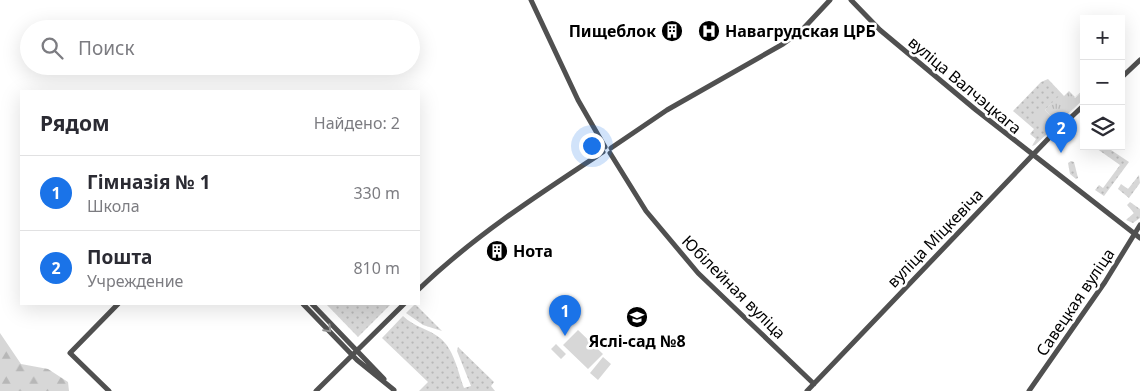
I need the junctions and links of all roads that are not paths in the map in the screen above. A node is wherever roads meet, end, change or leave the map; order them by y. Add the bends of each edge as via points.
1 (531, 0) edge
2 (830, 0) edge
3 (850, 0) edge
4 (1140, 60) edge
5 (1125, 74) edge
6 (1080, 110) edge
7 (604, 149) junction
8 (610, 151) junction
9 (1032, 156) junction
10 (1140, 226) edge
11 (1136, 233) junction
12 (1140, 238) edge
13 (420, 288) edge
14 (117, 305) edge
15 (304, 305) edge
16 (313, 305) edge
17 (403, 305) edge
18 (358, 350) junction
19 (352, 355) junction
20 (814, 384) junction
21 (394, 390) edge
22 (109, 391) edge
23 (316, 391) edge
24 (807, 391) edge
25 (1029, 391) edge

1 - 7 street
2 - 8 street via 801,31 783,44 667,110
3 - 9 street, вуліца Валчэцкага via 880,30
4 - 5 street
6 - 9 street, вуліца Міцкевіча
7 - 8 street
7 - 13 street via 450,259
8 - 20 street, Юбілейная вуліца via 646,210 698,274
9 - 11 street, вуліца Валчэцкага
9 - 20 street, вуліца Міцкевіча
10 - 11 street, Савецкая вуліца
11 - 12 street, вуліца Валчэцкага
11 - 25 street, Савецкая вуліца
14 - 22 street via 70,353
15 -> 19 street
16 - 18 street
17 - 18 street
18 - 19 street
18 - 21 street
19 - 21 street
19 - 23 street
20 - 24 street, вуліца Міцкевіча

